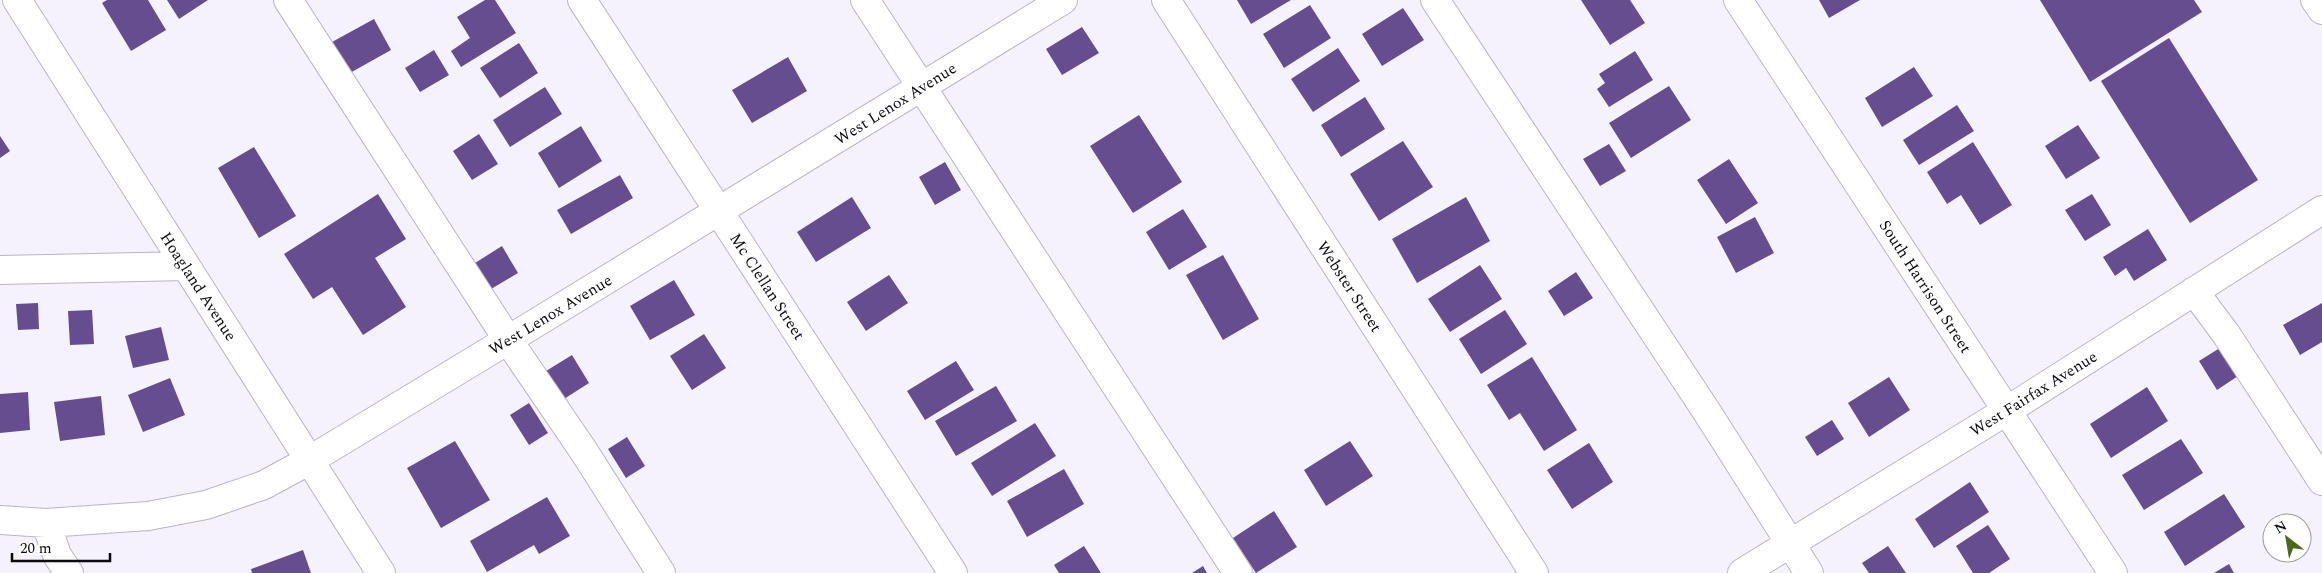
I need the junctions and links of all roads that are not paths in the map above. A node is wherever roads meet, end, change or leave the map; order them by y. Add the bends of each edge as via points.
1 (17, 0) edge
2 (288, 0) edge
3 (582, 0) edge
4 (865, 0) edge
5 (1063, 0) edge
6 (1166, 0) edge
7 (1435, 0) edge
8 (1738, 0) edge
9 (2316, 0) edge
10 (2322, 10) edge
11 (921, 87) junction
12 (2322, 210) edge
13 (719, 211) junction
14 (186, 266) junction
15 (0, 270) edge
16 (2194, 291) junction
17 (508, 340) junction
18 (2008, 410) junction
19 (310, 460) junction
20 (2322, 481) edge
21 (0, 520) edge
22 (46, 523) junction
23 (1791, 543) junction
24 (69, 573) edge
25 (381, 573) edge
26 (661, 573) edge
27 (953, 573) edge
28 (1238, 573) edge
29 (1534, 573) edge
30 (1742, 573) edge
31 (1809, 573) edge
32 (2113, 573) edge

1 - 14 street, Hoagland Avenue
2 - 17 street
3 - 13 street, Mc Clellan Street
4 - 11 street
5 - 11 street, West Lenox Avenue
6 - 29 street, Webster Street
7 - 23 street
8 - 18 street, South Harrison Street
9 - 10 street
11 - 13 street, West Lenox Avenue
11 - 28 street
12 - 16 street, West Fairfax Avenue
13 - 17 street, West Lenox Avenue
13 - 27 street, Mc Clellan Street
14 - 15 street
14 - 19 street, Hoagland Avenue
16 - 18 street, West Fairfax Avenue
16 - 20 street via 2226,334
17 - 19 street, West Lenox Avenue
17 - 26 street
18 - 23 street, West Fairfax Avenue
18 - 32 street, South Harrison Street
19 - 22 street, West Lenox Avenue via 264,485 206,505 148,516
19 - 25 street, Hoagland Avenue
21 - 22 street, West Lenox Avenue
22 - 24 street via 57,555
23 - 30 street, West Fairfax Avenue
23 - 31 street

